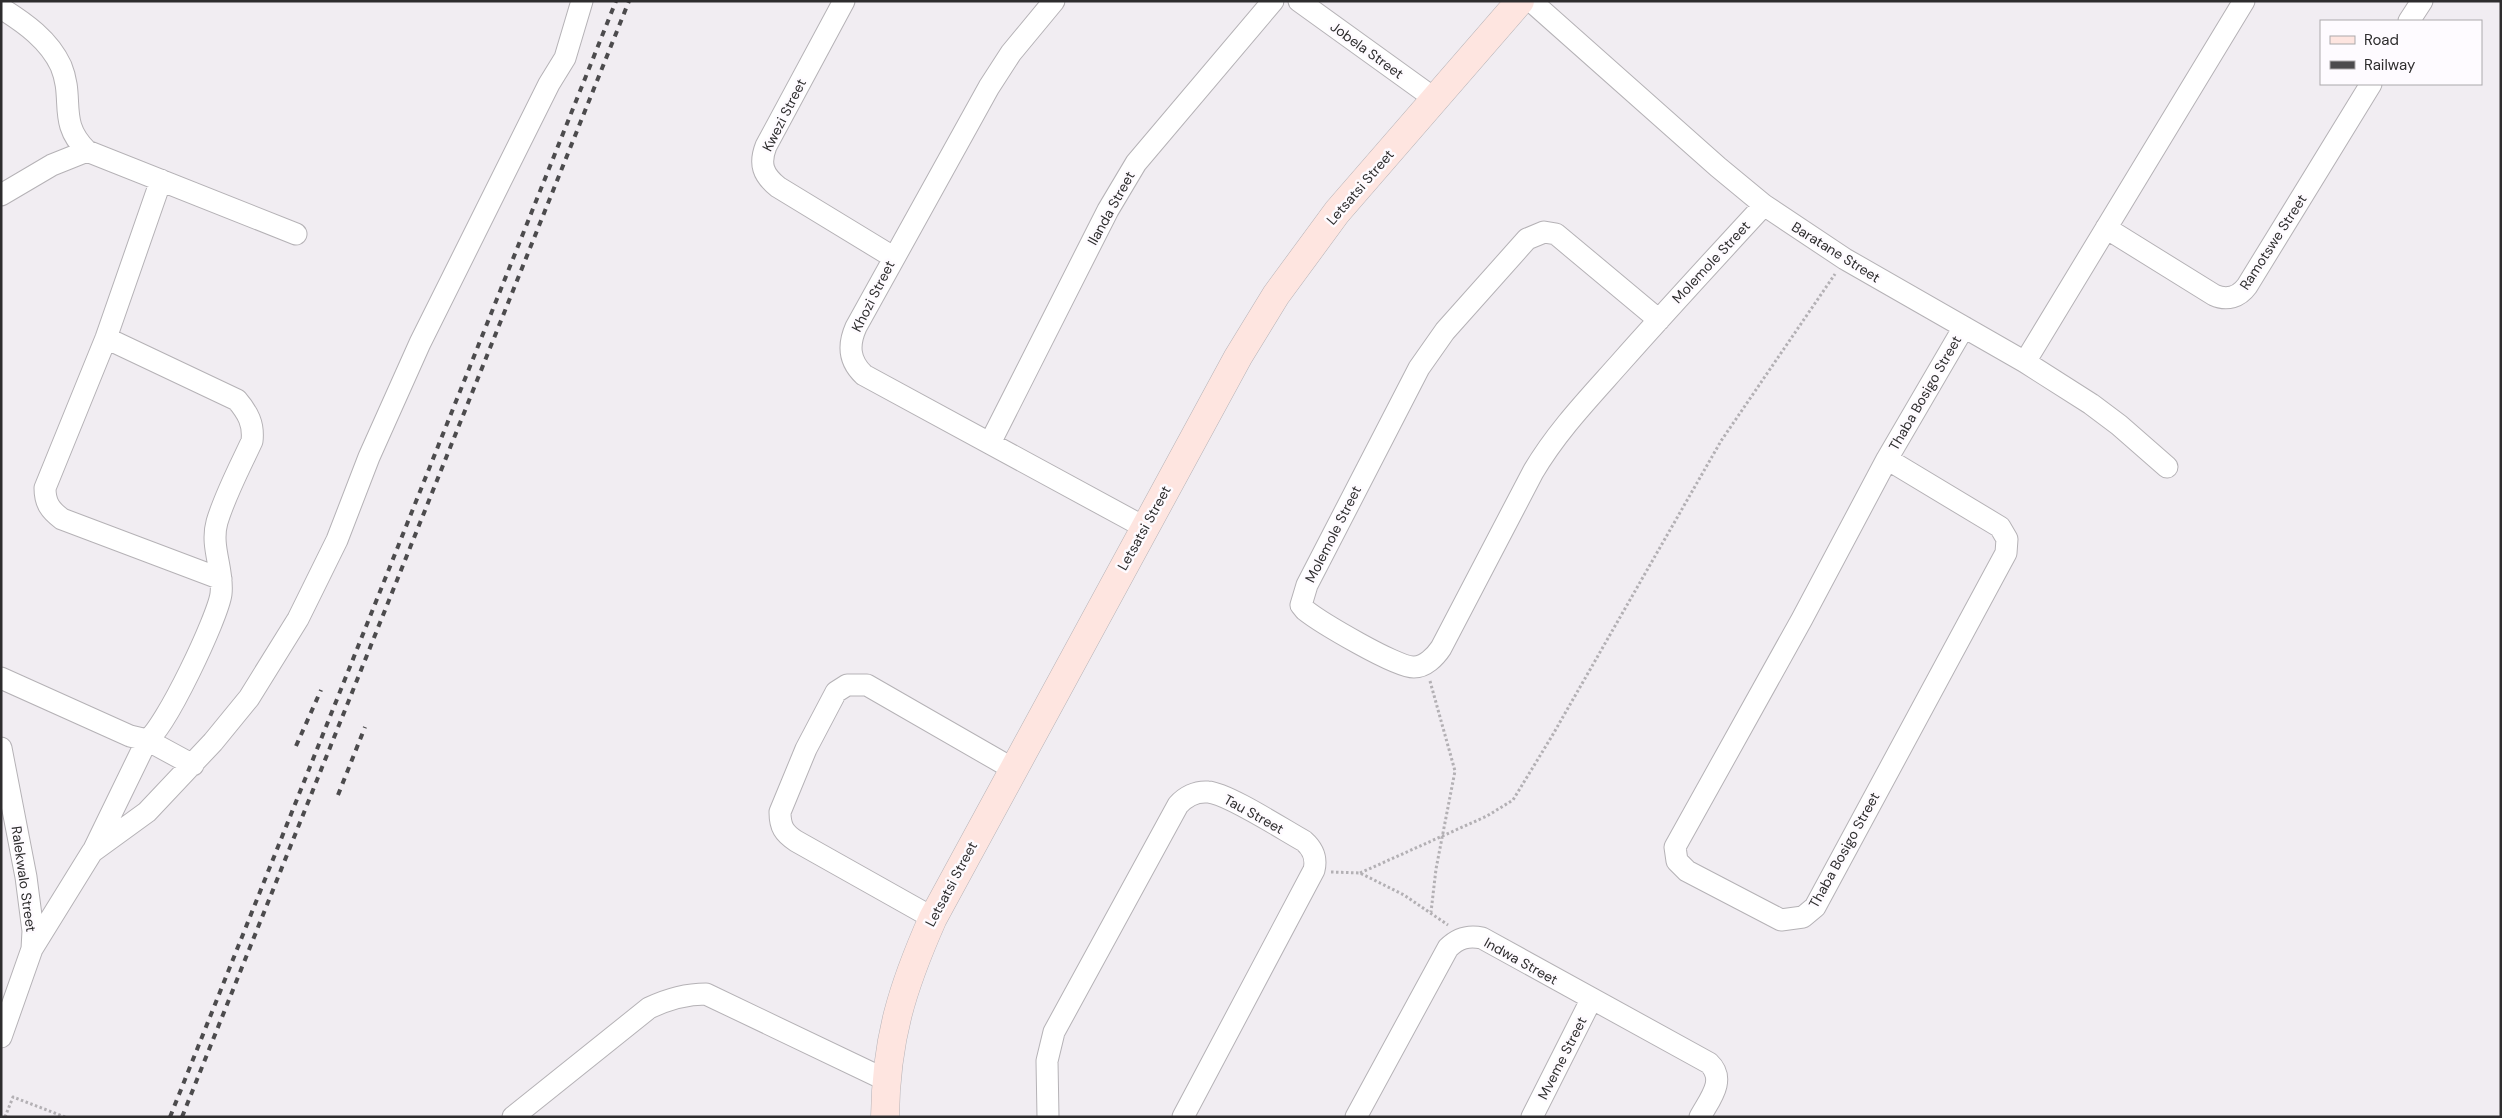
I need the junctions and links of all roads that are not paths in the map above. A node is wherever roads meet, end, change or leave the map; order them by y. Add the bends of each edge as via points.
1 (582, 1) edge
2 (844, 1) edge
3 (1054, 1) edge
4 (1273, 1) edge
5 (1299, 1) edge
6 (1520, 1) edge
7 (1531, 1) edge
8 (2244, 1) edge
9 (2422, 1) edge
10 (1, 8) edge
11 (2411, 20) edge
12 (2370, 85) edge
13 (1435, 99) junction
14 (88, 151) junction
15 (161, 180) junction
16 (1, 195) edge
17 (1764, 205) junction
18 (2106, 228) junction
19 (296, 234) dead end
20 (893, 257) junction
21 (1659, 320) junction
22 (1964, 326) junction
23 (106, 338) junction
24 (2026, 362) junction
25 (990, 443) junction
26 (1887, 459) junction
27 (2166, 467) dead end
28 (1144, 528) junction
29 (221, 579) junction
30 (1, 678) edge
31 (147, 740) junction
32 (1, 748) edge
33 (193, 766) junction
34 (1013, 769) junction
35 (92, 852) junction
36 (933, 918) junction
37 (32, 949) junction
38 (1591, 1000) junction
39 (1, 1037) edge
40 (886, 1080) junction
41 (513, 1117) edge
42 (885, 1117) edge
43 (1048, 1117) edge
44 (1184, 1117) edge
45 (1356, 1117) edge
46 (1532, 1117) edge
47 (1700, 1117) edge

1 - 33 street via 565,58 420,342 369,457 337,540 298,619 249,698
2 - 20 street, Kwezi Street via 766,146 763,167 768,178 778,186
3 - 20 street, Khozi Street via 998,71
4 - 25 street, Ilanda Street via 1136,164 1108,210
5 - 13 street, Jobela Street
6 - 13 street, Letsatsi Street
7 - 17 street, Baratane Street
8 - 18 street
9 - 11 street
10 - 14 street via 38,34 61,66 67,88 70,128 75,140
12 - 18 street, Ramotswe Street via 2247,286 2236,296 2223,298 2214,295
13 - 28 street, Letsatsi Street via 1337,212 1282,288 1238,357
14 - 15 street
14 - 16 street via 52,165
15 - 19 street
15 - 23 street
17 - 21 street, Molemole Street
17 - 22 street, Baratane Street via 1845,259
18 - 24 street
20 - 25 street, Khozi Street via 853,333 854,364 864,375
21 - 21 street, Molemole Street via 1541,458 1441,648 1426,664 1414,667 1395,662 1309,613 1301,605 1307,584 1426,356 1532,236 1544,232 1559,236
22 - 24 street, Baratane Street
22 - 26 street, Thaba Bosigo Street
23 - 29 street via 237,400 254,428 252,441 217,522 215,552
23 - 29 street via 44,488 48,506 62,519
24 - 27 street, Baratane Street via 2107,415
25 - 28 street, Khozi Street
26 - 26 street, Thaba Bosigo Street via 1675,847 1677,860 1688,871 1781,920 1803,917 1815,906 2006,553 2007,539 2000,527
28 - 34 street, Letsatsi Street
29 - 31 street via 219,604 210,628 166,716
30 - 31 street via 130,736
31 - 33 street
31 - 35 street
32 - 37 street, Ralekwalo Street via 32,919
33 - 35 street via 147,812
34 - 36 street, Letsatsi Street
34 - 36 street via 867,685 847,685 836,692 806,750 780,812 780,823 785,834 796,841
35 - 37 street
36 - 40 street, Letsatsi Street via 907,978 891,1039
37 - 39 street, Ralekwalo Street
38 - 45 street, Indwa Street via 1482,938 1470,936 1457,940 1448,948
38 - 46 street, Mveme Street
38 - 47 street, Indwa Street via 1713,1066 1717,1072 1717,1084
40 - 41 street via 706,994 690,994 649,1008
40 - 42 street, Letsatsi Street
43 - 44 street, Tau Street via 1047,1061 1054,1032 1182,800 1195,793 1209,792 1225,797 1304,841 1315,858 1314,870

